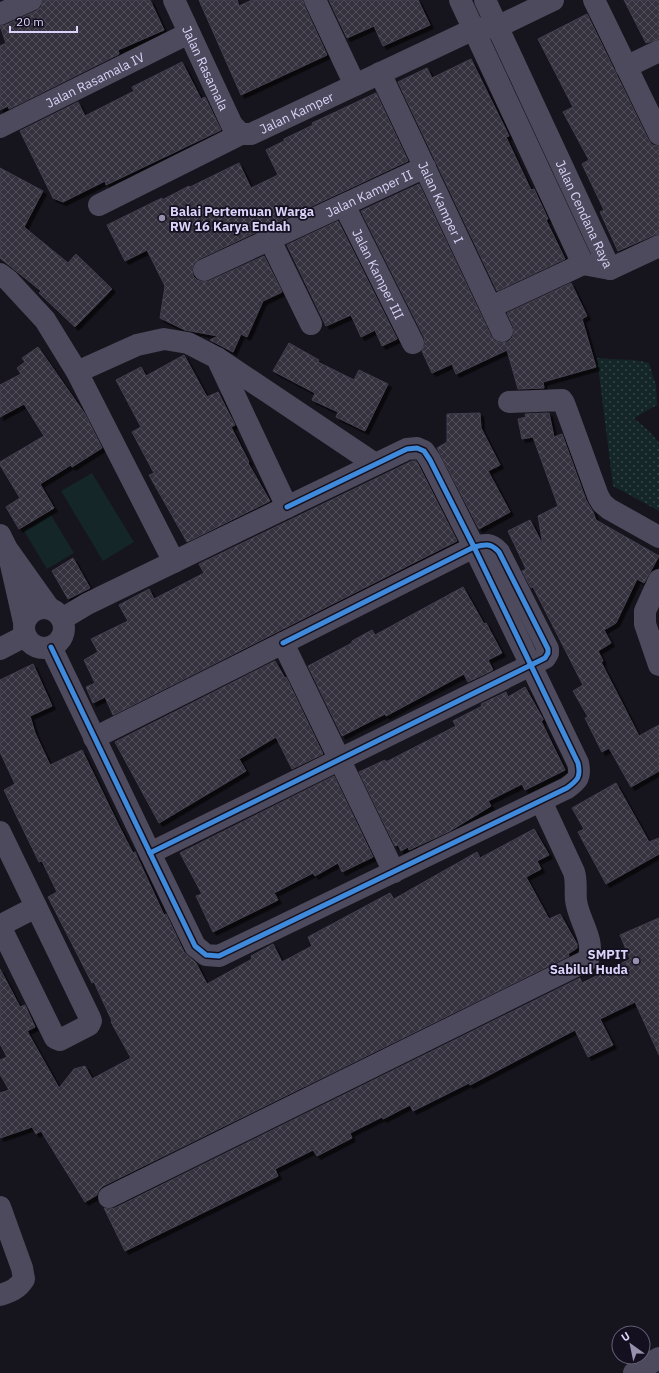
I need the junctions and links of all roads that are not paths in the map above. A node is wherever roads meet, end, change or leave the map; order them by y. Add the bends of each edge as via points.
1 (31, 0) edge
2 (174, 0) edge
3 (316, 0) edge
4 (460, 0) edge
5 (485, 0) edge
6 (553, 0) edge
7 (594, 0) edge
8 (0, 14) edge
9 (497, 27) junction
10 (474, 29) junction
11 (189, 33) junction
12 (659, 51) edge
13 (626, 67) junction
14 (380, 73) junction
15 (355, 85) junction
16 (0, 127) edge
17 (241, 134) junction
18 (659, 134) edge
19 (425, 167) junction
20 (99, 205) dead end
21 (344, 205) junction
22 (270, 240) junction
23 (659, 246) edge
24 (583, 264) junction
25 (610, 269) junction
26 (204, 270) dead end
27 (0, 274) edge
28 (491, 308) junction
29 (310, 324) dead end
30 (502, 331) dead end
31 (413, 343) dead end
32 (217, 358) junction
33 (77, 372) junction
34 (509, 402) dead end
35 (375, 464) junction
36 (287, 507) junction
37 (659, 537) edge
38 (4, 542) edge
39 (474, 547) junction
40 (174, 562) junction
41 (659, 580) edge
42 (518, 588) junction
43 (498, 599) junction
44 (55, 613) junction
45 (25, 629) junction
46 (283, 643) junction
47 (51, 647) junction
48 (0, 649) edge
49 (531, 665) junction
50 (659, 665) edge
51 (94, 738) junction
52 (340, 760) junction
53 (541, 801) junction
54 (0, 832) edge
55 (150, 853) junction
56 (394, 872) junction
57 (36, 907) junction
58 (0, 925) edge
59 (109, 1197) dead end
60 (0, 1207) edge
61 (0, 1295) edge
62 (659, 1358) edge
63 (634, 1373) edge

1 - 8 street
2 - 11 street, Jalan Rasamala
3 - 15 street
4 - 10 street, Jalan Cendana Raya
5 - 9 street, Jalan Cendana Raya
6 - 9 street
7 - 13 street
9 - 10 street
9 - 25 street, Jalan Cendana Raya
10 - 14 street, Jalan Kamper
10 - 24 street, Jalan Cendana Raya
11 - 16 street, Jalan Rasamala IV
11 - 17 street, Jalan Rasamala via 232,125
12 - 13 street
13 - 18 street
14 - 15 street, Jalan Kamper
14 - 19 street, Jalan Kamper I
15 - 17 street, Jalan Kamper via 251,134
17 - 20 street, Jalan Kamper
19 - 21 street, Jalan Kamper II
19 - 28 street, Jalan Kamper I
21 - 22 street, Jalan Kamper II
21 - 31 street, Jalan Kamper III
22 - 26 street, Jalan Kamper II
22 - 29 street
23 - 25 street
24 - 25 street, Jalan Cendana Raya
24 - 28 street
27 - 33 street via 45,320
28 - 30 street, Jalan Kamper I
32 - 33 street via 188,343 164,339 137,345
32 - 35 street
32 - 36 street
33 - 40 street
34 - 37 street via 562,400 602,503 608,509
35 - 36 street
35 - 39 street via 406,449 417,448 424,451
36 - 40 street
38 - 44 street
38 - 45 street
39 - 42 street via 485,544 493,546 499,552
39 - 43 street
39 - 46 street
40 - 44 street via 87,604
41 - 50 street via 646,610 644,624
42 - 43 street
42 - 49 street via 548,649 545,658
43 - 49 street
44 - 45 street via 36,609 27,617
44 - 47 street via 64,632 57,644
45 - 47 street via 33,645 39,648
45 - 48 street
46 - 51 street
46 - 52 street
47 - 51 street
49 - 52 street
49 - 53 street via 578,763 580,773 576,782
51 - 55 street
52 - 55 street
52 - 56 street
53 - 56 street
53 - 59 street via 574,872 576,901 588,938 588,960
54 - 57 street
55 - 56 street via 195,946 206,955 219,956
57 - 58 street
57 - 58 street via 91,1021 60,1040 55,1038
60 - 61 street via 24,1280 14,1290
62 - 63 street

